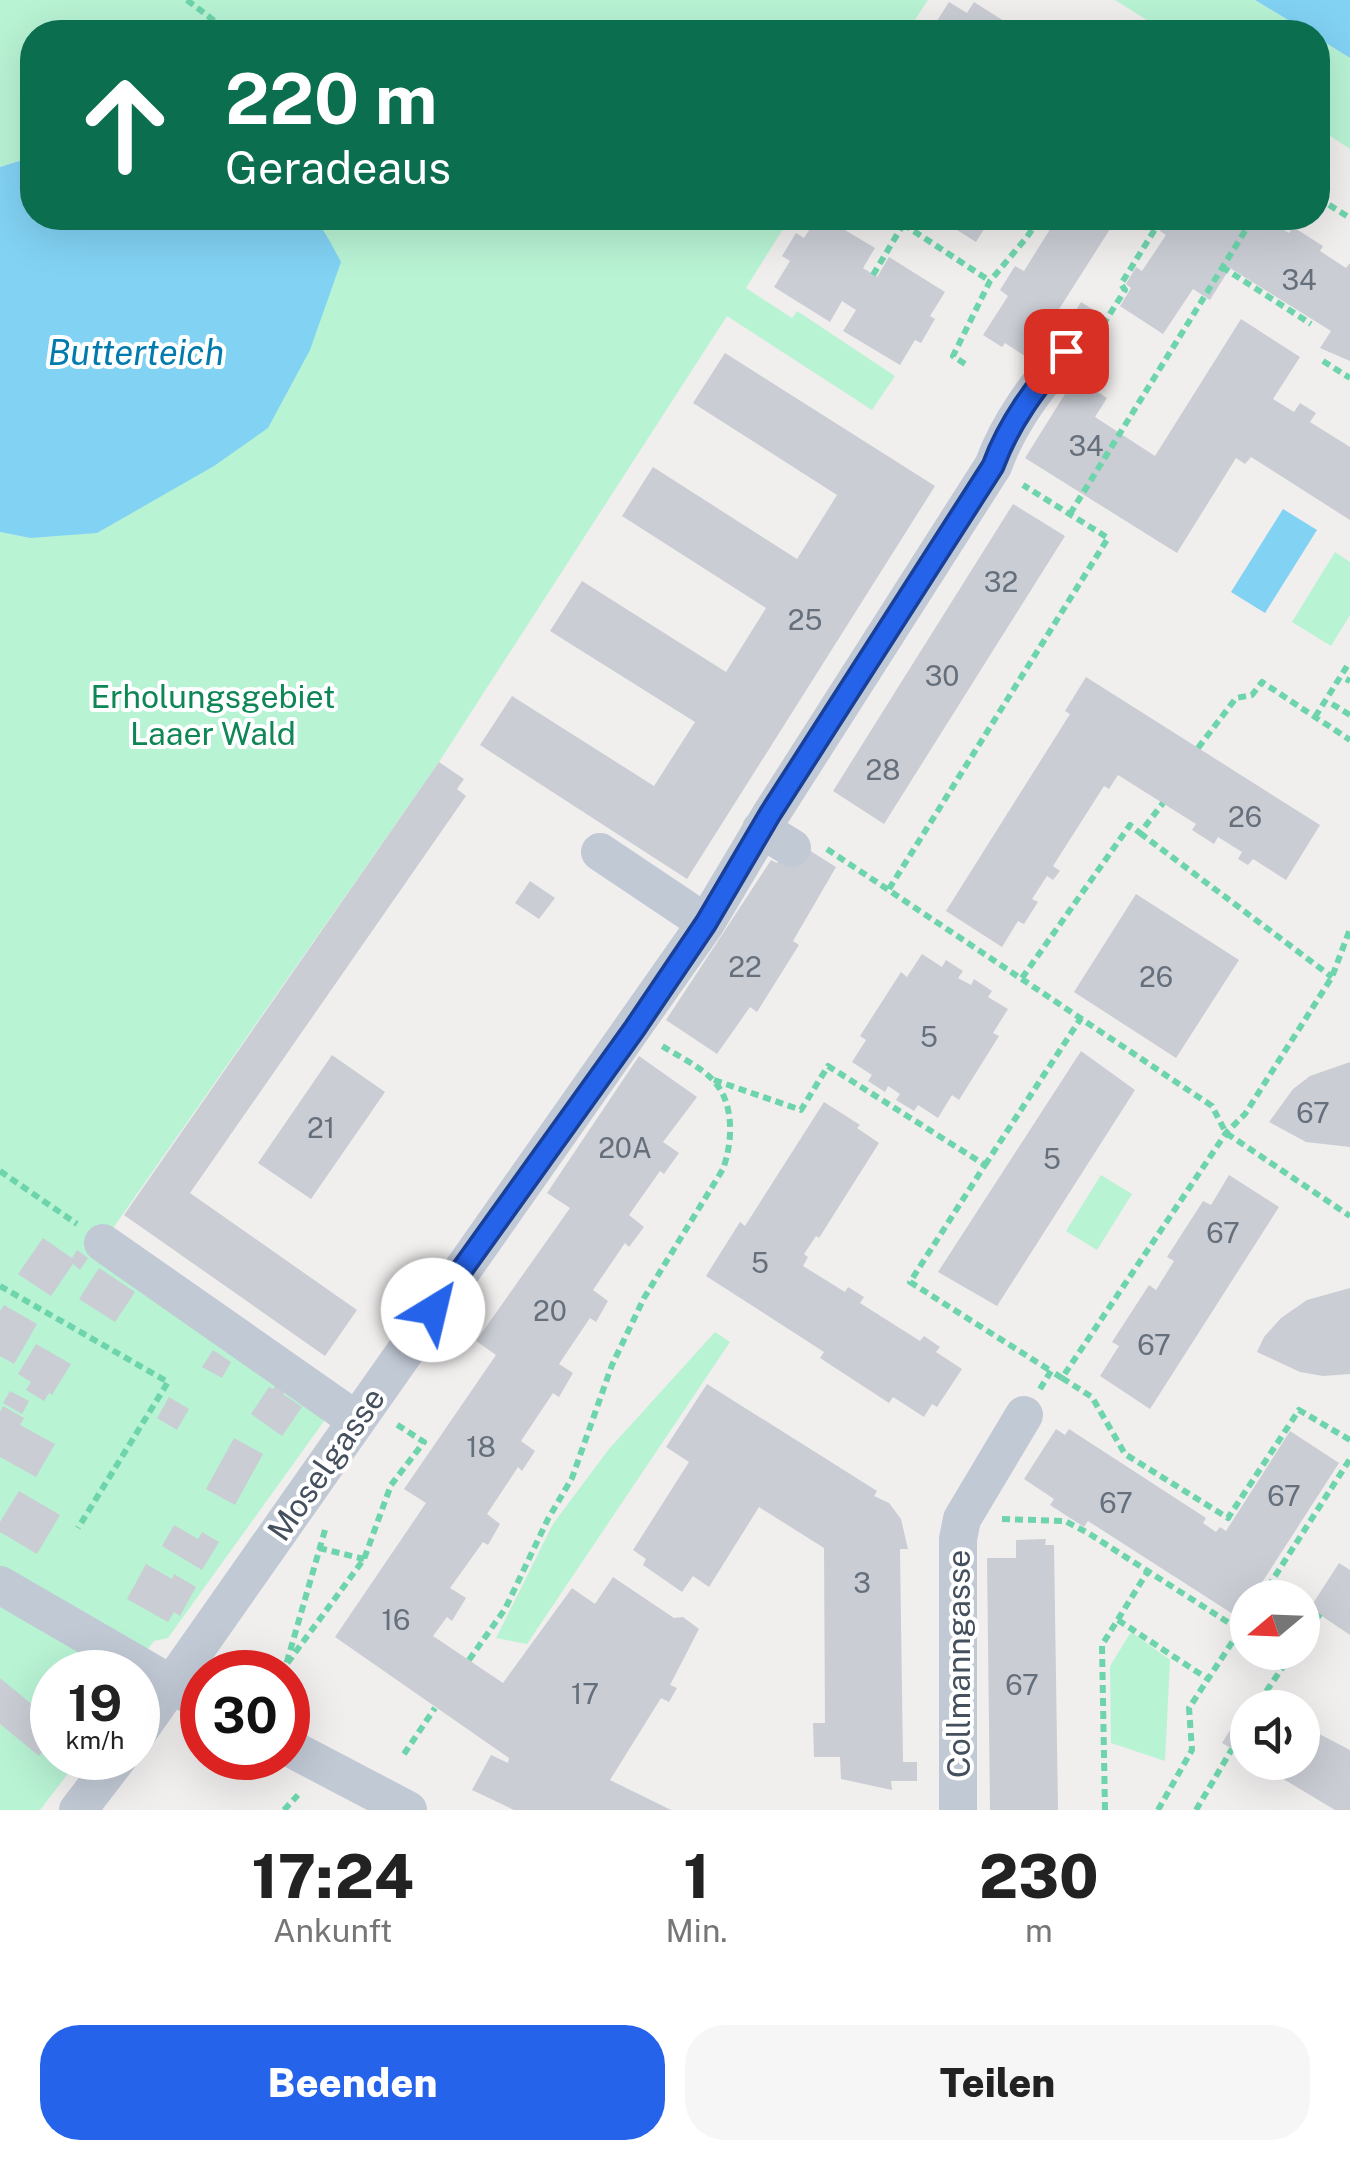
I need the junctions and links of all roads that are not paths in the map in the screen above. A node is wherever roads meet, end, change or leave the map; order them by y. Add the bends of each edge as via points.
1 (1076, 351) road end
2 (600, 852) dead end
3 (706, 923) junction
4 (104, 1243) road end
5 (1024, 1416) road end
6 (374, 1421) junction
7 (0, 1585) edge
8 (217, 1650) edge
9 (180, 1690) edge
10 (180, 1699) edge
11 (160, 1715) edge
12 (310, 1758) edge
13 (101, 1780) edge
14 (78, 1810) edge
15 (408, 1810) edge
16 (958, 1810) edge

1 - 3 street, Moselgasse via 1034,390 1003,438 793,842
2 - 3 street
3 - 6 street, Moselgasse
4 - 6 street
5 - 16 street, Collmanngasse via 962,1519 956,1560
6 - 8 street, Moselgasse
7 - 9 street
10 - 11 street, Moselgasse
12 - 15 street
13 - 14 street

